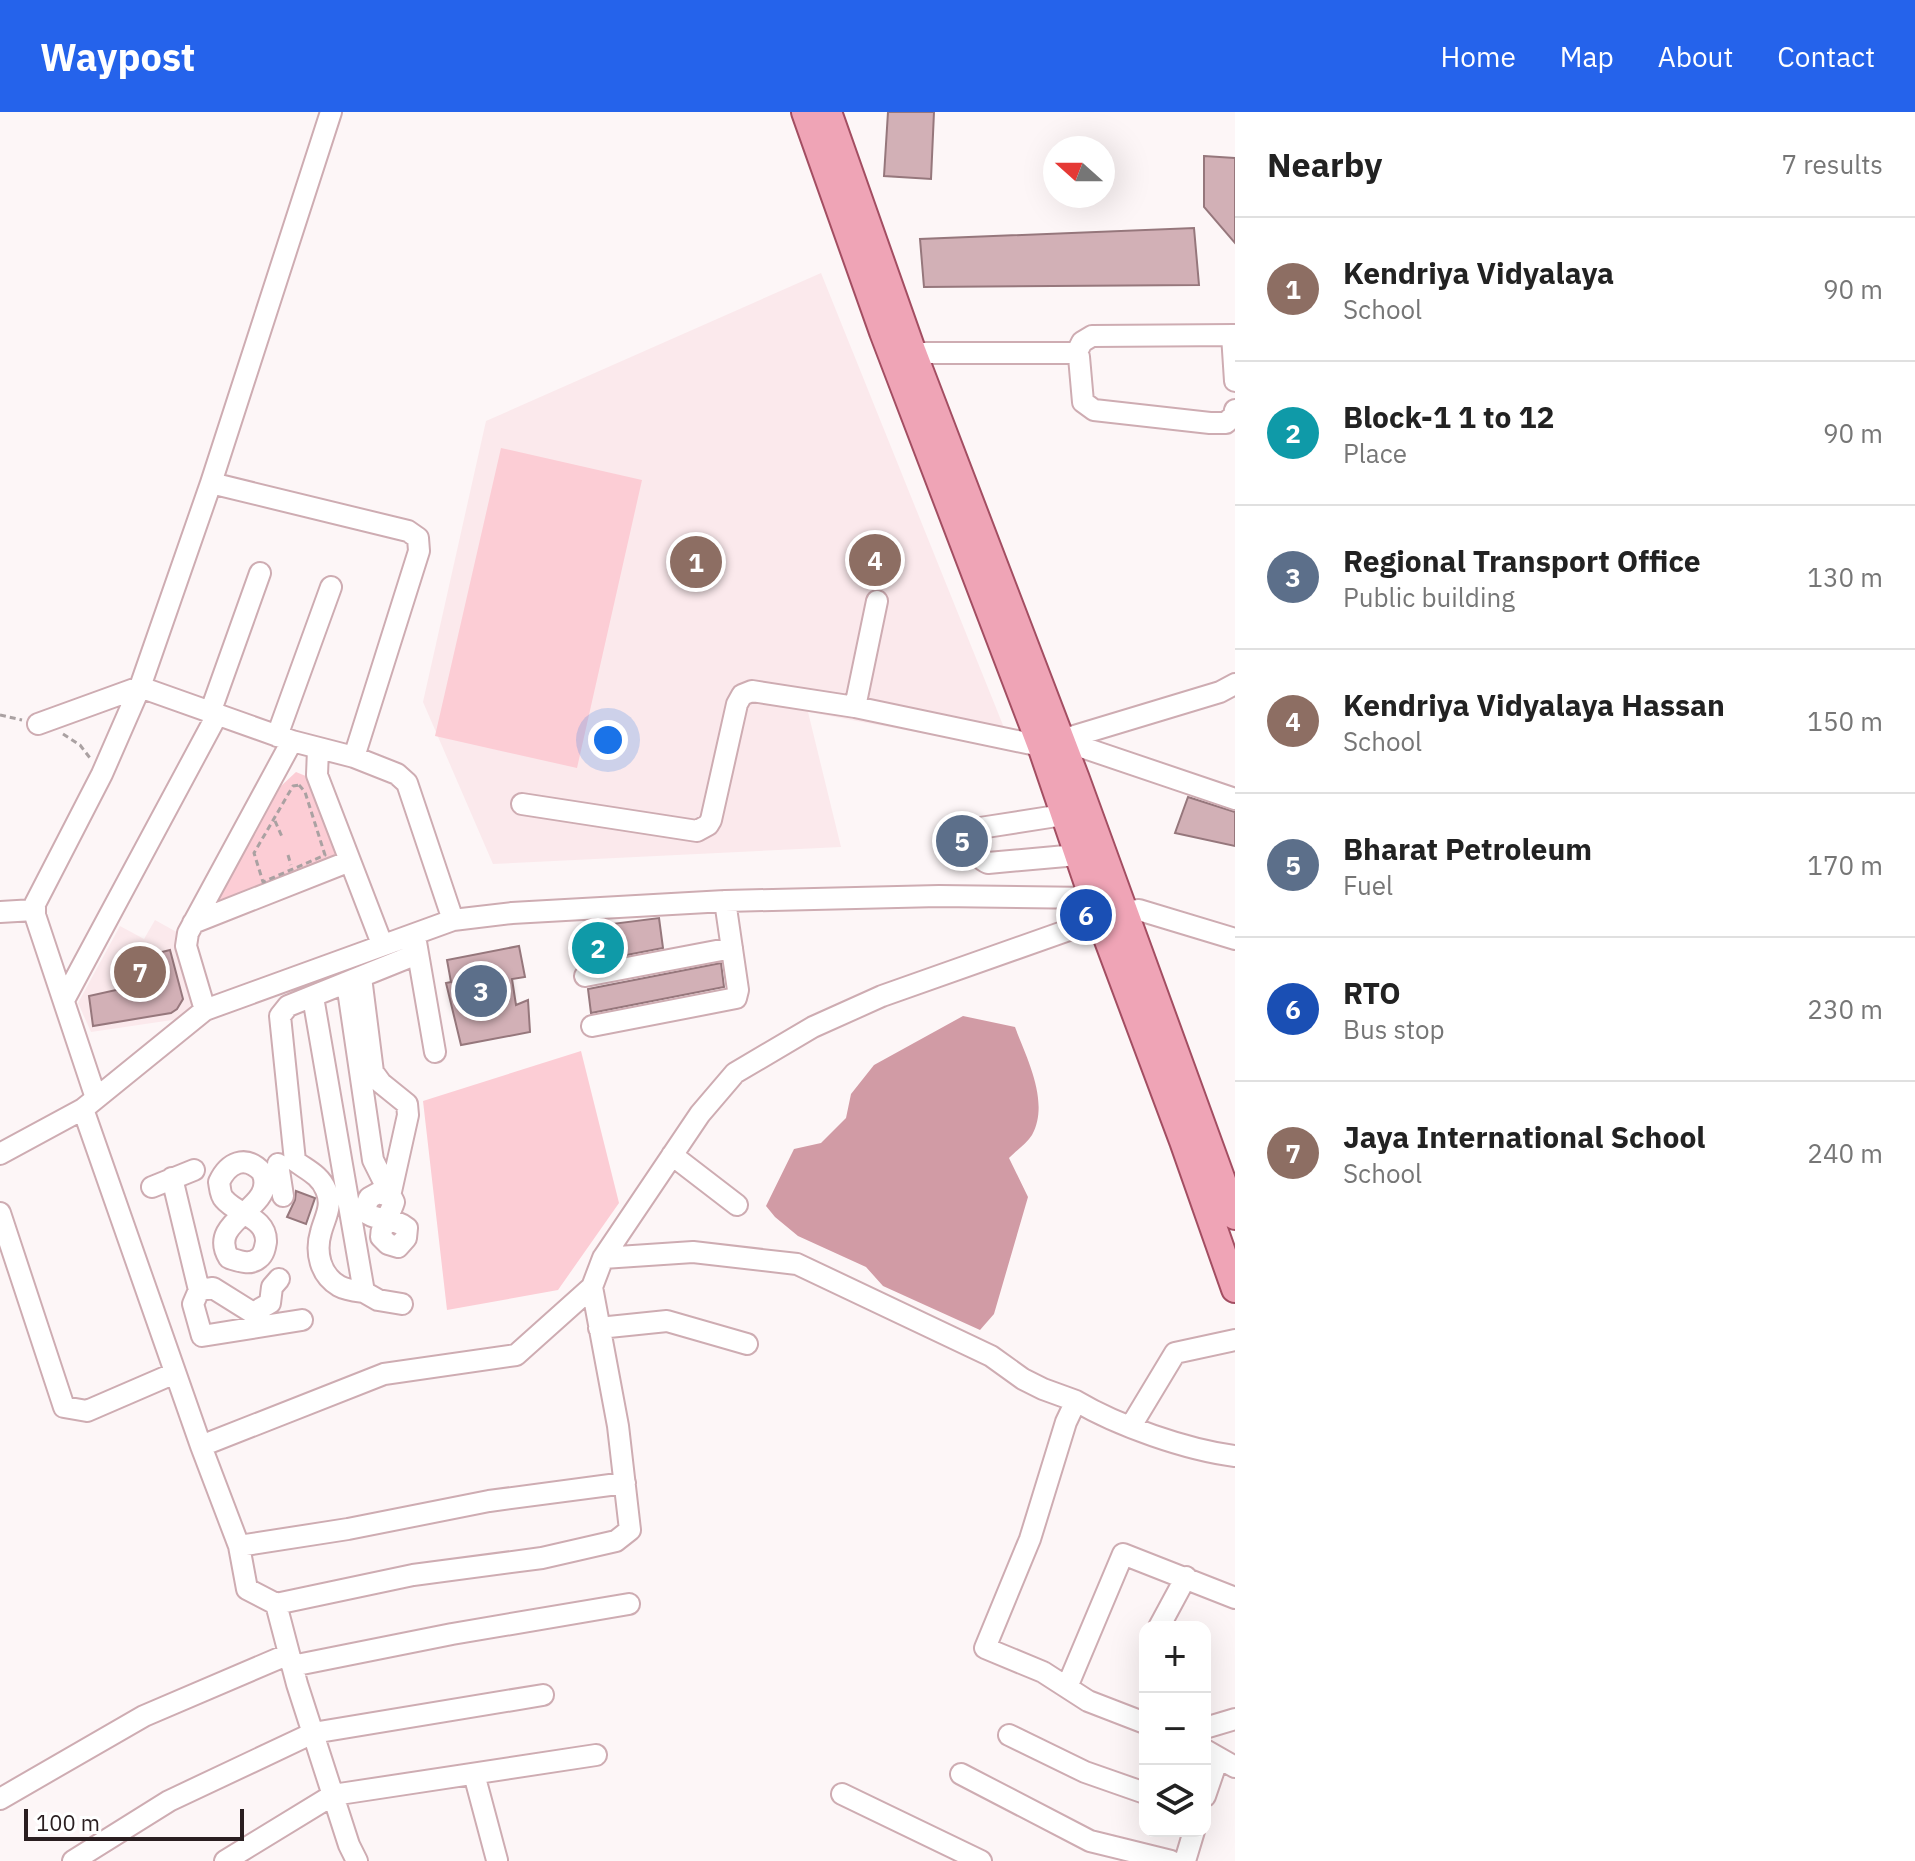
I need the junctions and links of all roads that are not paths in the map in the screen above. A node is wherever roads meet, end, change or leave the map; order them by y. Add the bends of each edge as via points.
1 (331, 112) edge
2 (805, 112) edge
3 (828, 112) edge
4 (1234, 335) edge
5 (1076, 354) junction
6 (903, 356) junction
7 (1235, 381) edge
8 (1235, 410) edge
9 (211, 483) junction
10 (260, 573) dead end
11 (331, 587) dead end
12 (877, 601) dead end
13 (1235, 684) edge
14 (140, 687) junction
15 (855, 707) junction
16 (214, 714) junction
17 (38, 724) dead end
18 (284, 738) junction
19 (1051, 743) junction
20 (318, 749) junction
21 (354, 757) junction
22 (1235, 799) edge
23 (522, 804) dead end
24 (1063, 815) junction
25 (1077, 855) junction
26 (350, 861) junction
27 (725, 901) junction
28 (34, 910) junction
29 (1105, 910) junction
30 (0, 912) edge
31 (453, 920) junction
32 (193, 923) junction
33 (415, 932) junction
34 (1235, 939) edge
35 (382, 944) junction
36 (732, 948) junction
37 (417, 954) junction
38 (585, 976) dead end
39 (354, 980) junction
40 (313, 997) junction
41 (64, 1000) junction
42 (205, 1010) junction
43 (592, 1026) dead end
44 (435, 1052) dead end
45 (90, 1104) junction
46 (294, 1145) junction
47 (0, 1154) edge
48 (672, 1155) junction
49 (270, 1168) junction
50 (194, 1170) dead end
51 (172, 1178) junction
52 (152, 1187) dead end
53 (283, 1196) dead end
54 (390, 1196) junction
55 (737, 1205) dead end
56 (0, 1213) edge
57 (1235, 1216) edge
58 (386, 1220) dead end
59 (7, 1257) edge
60 (603, 1258) junction
61 (279, 1279) dead end
62 (592, 1287) junction
63 (1235, 1289) edge
64 (199, 1290) junction
65 (364, 1292) junction
66 (402, 1304) dead end
67 (302, 1320) dead end
68 (599, 1328) junction
69 (1235, 1340) edge
70 (747, 1344) dead end
71 (175, 1373) junction
72 (1076, 1401) junction
73 (1131, 1426) junction
74 (201, 1446) junction
75 (1235, 1456) edge
76 (625, 1483) junction
77 (239, 1546) junction
78 (1186, 1577) junction
79 (1235, 1598) edge
80 (276, 1604) junction
81 (629, 1604) dead end
82 (1162, 1621) edge
83 (291, 1660) junction
84 (1067, 1687) junction
85 (543, 1695) dead end
86 (1235, 1719) edge
87 (1139, 1721) edge
88 (1211, 1726) edge
89 (313, 1733) junction
90 (1009, 1735) dead end
91 (596, 1755) dead end
92 (1219, 1758) edge
93 (474, 1774) junction
94 (961, 1774) dead end
95 (1211, 1780) edge
96 (1139, 1791) edge
97 (842, 1794) dead end
98 (333, 1795) junction
99 (0, 1799) edge
100 (1192, 1837) edge
101 (73, 1861) edge
102 (225, 1861) edge
103 (357, 1861) edge
104 (496, 1861) edge
105 (981, 1861) edge
106 (1171, 1861) edge
107 (1185, 1861) edge

1 - 9 street
2 - 6 main road
3 - 6 main road
4 - 5 street via 1092,336
4 - 7 street
5 - 6 street
5 - 8 street via 1083,402 1094,410 1226,423
6 - 19 main road
9 - 14 street
9 - 21 street via 408,531 418,538 419,551
10 - 16 street
11 - 18 street
12 - 15 street
13 - 19 street
14 - 16 street
14 - 17 street
14 - 28 street
15 - 19 street
15 - 23 street via 752,691 742,695 711,820 697,831
16 - 18 street
16 - 41 street
18 - 20 street
18 - 32 street
19 - 22 street
19 - 24 main road
19 - 29 main road
20 - 21 street
20 - 26 street via 317,775
21 - 31 street via 407,783
24 - 25 main road
24 - 25 street via 980,828 975,848 988,863
25 - 29 main road
26 - 32 street
26 - 35 street
27 - 29 street via 939,896
27 - 31 street
27 - 36 street
28 - 30 street
28 - 41 street
29 - 34 street via 1139,910
29 - 48 street via 813,1027 735,1073
29 - 57 main road
29 - 63 main road
31 - 33 street
32 - 42 street via 186,946
33 - 35 street
33 - 37 street
35 - 42 street
36 - 38 street
36 - 43 street via 738,990 733,1000
37 - 39 street
37 - 44 street
39 - 40 street
39 - 54 street via 373,1160
39 - 54 street via 373,1072 407,1104
40 - 46 street via 288,1006 280,1016
40 - 65 street
41 - 45 street
42 - 45 street
45 - 47 street
45 - 71 street
46 - 49 street
46 - 65 street via 295,1161 316,1174 327,1191 330,1210 318,1250 324,1273 340,1287
48 - 55 street
48 - 60 street
49 - 49 street via 240,1161 225,1170 219,1182 224,1199 244,1213 260,1197
49 - 53 street
50 - 51 street
51 - 52 street
51 - 64 street
54 - 58 street via 394,1202
56 - 59 street
59 - 71 street via 64,1407 87,1411
60 - 62 street
60 - 72 street via 693,1252 797,1264
61 - 64 street via 270,1303 253,1313 213,1288
62 - 68 street
62 - 74 street via 516,1355 384,1374
64 - 67 street via 193,1304 202,1336
65 - 66 street
68 - 70 street via 667,1321
68 - 76 street
69 - 73 street via 1175,1353
71 - 74 street
72 - 73 street
72 - 84 street via 1030,1539 985,1648
73 - 75 street
74 - 77 street
76 - 77 street via 489,1501
76 - 80 street via 630,1530 616,1541
77 - 80 street via 247,1589
78 - 79 street
78 - 82 street
78 - 84 street via 1123,1554
80 - 83 street
81 - 83 street
83 - 89 street
83 - 99 street via 144,1716
84 - 87 street
85 - 89 street
86 - 88 street
89 - 98 street
89 - 101 street via 169,1801
90 - 96 street
91 - 93 street
92 - 95 street
93 - 98 street
93 - 104 street
94 - 106 street via 1090,1841
97 - 105 street
98 - 102 street
98 - 103 street
100 - 107 street

